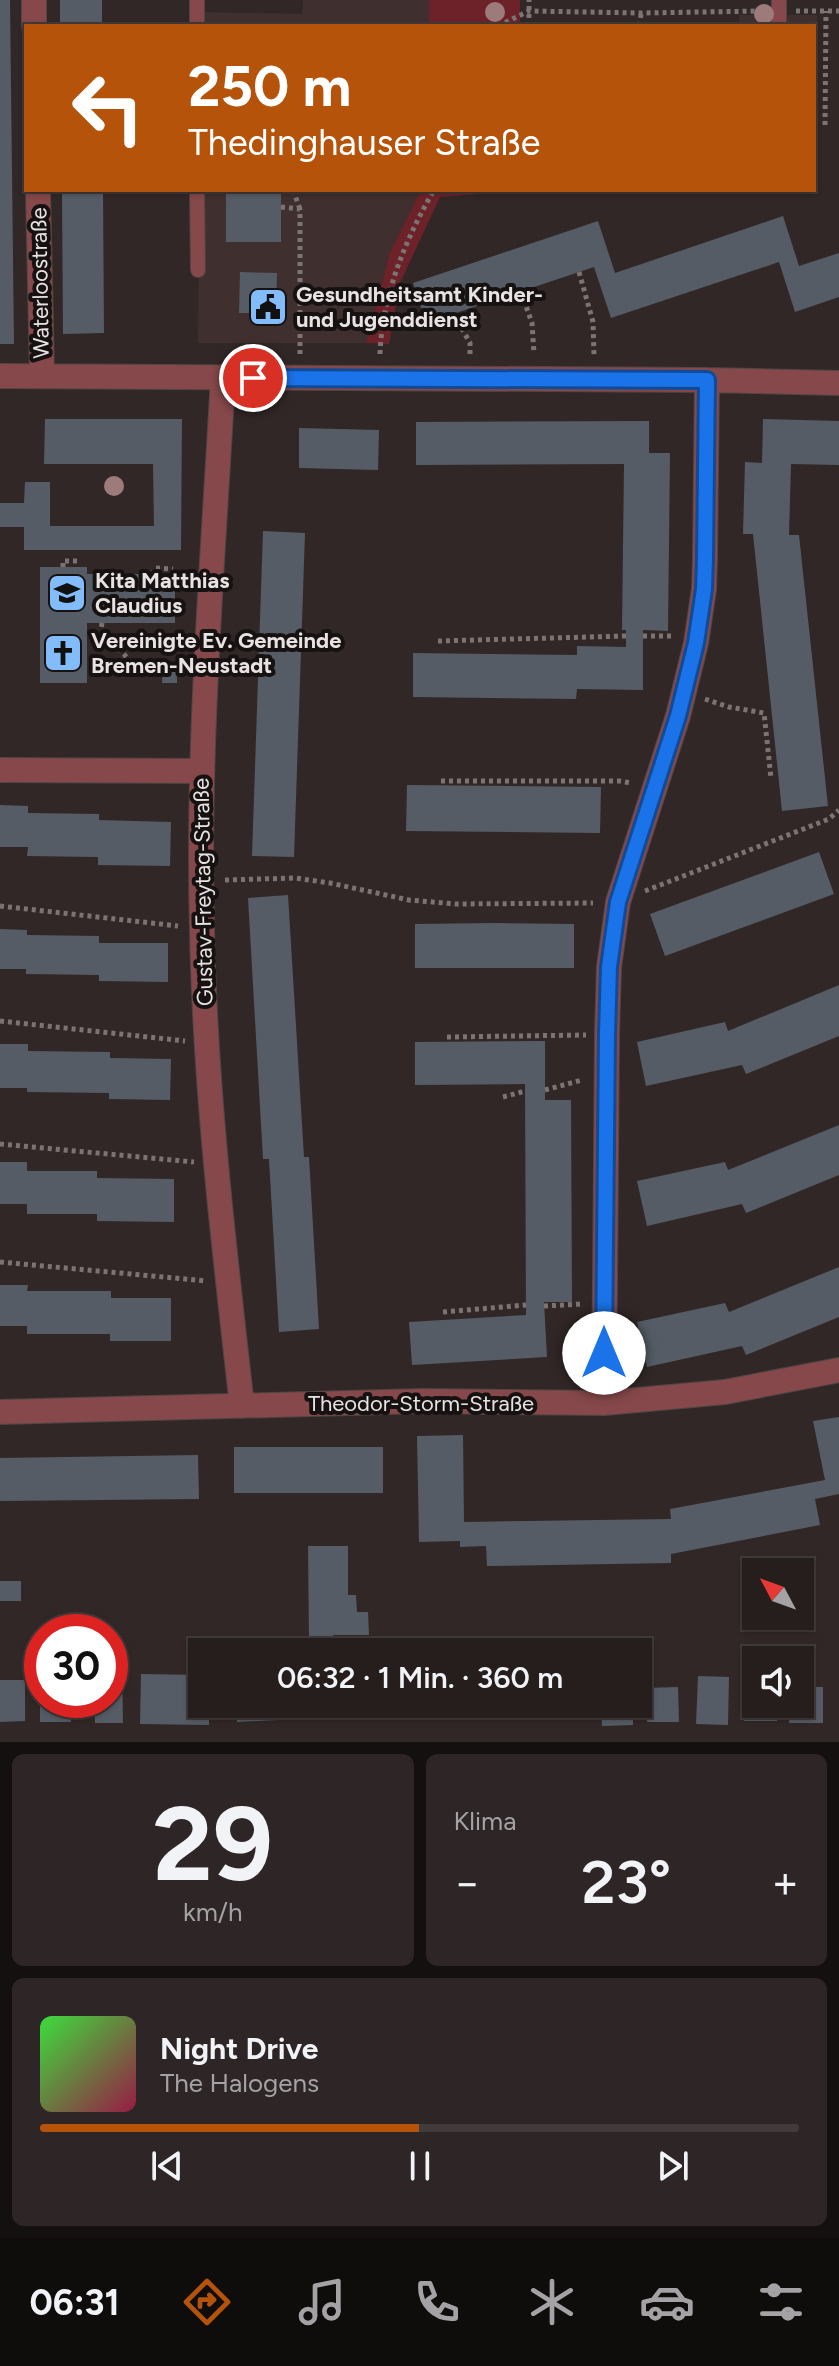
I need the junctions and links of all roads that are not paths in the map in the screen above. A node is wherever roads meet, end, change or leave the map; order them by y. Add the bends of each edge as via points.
1 (34, 0) edge
2 (197, 0) edge
3 (34, 24) edge
4 (197, 24) edge
5 (38, 192) edge
6 (197, 192) edge
7 (198, 270) dead end
8 (0, 376) edge
9 (42, 376) junction
10 (223, 377) junction
11 (707, 380) junction
12 (839, 383) edge
13 (0, 770) edge
14 (201, 771) junction
15 (839, 1370) edge
16 (604, 1403) junction
17 (242, 1406) junction
18 (0, 1412) edge

1 - 3 street
2 - 4 lane
5 - 9 street, Waterloostraße
6 - 7 lane
8 - 9 street
9 - 10 street
10 - 11 street
10 - 14 street, Gustav-Freytag-Straße
11 - 12 street
11 - 16 street via 704,589 692,667 618,902 609,967
13 - 14 street
14 - 17 street, Gustav-Freytag-Straße via 206,1039
15 - 16 street, Theodor-Storm-Straße via 725,1392
16 - 17 street, Theodor-Storm-Straße
17 - 18 street, Theodor-Storm-Straße

